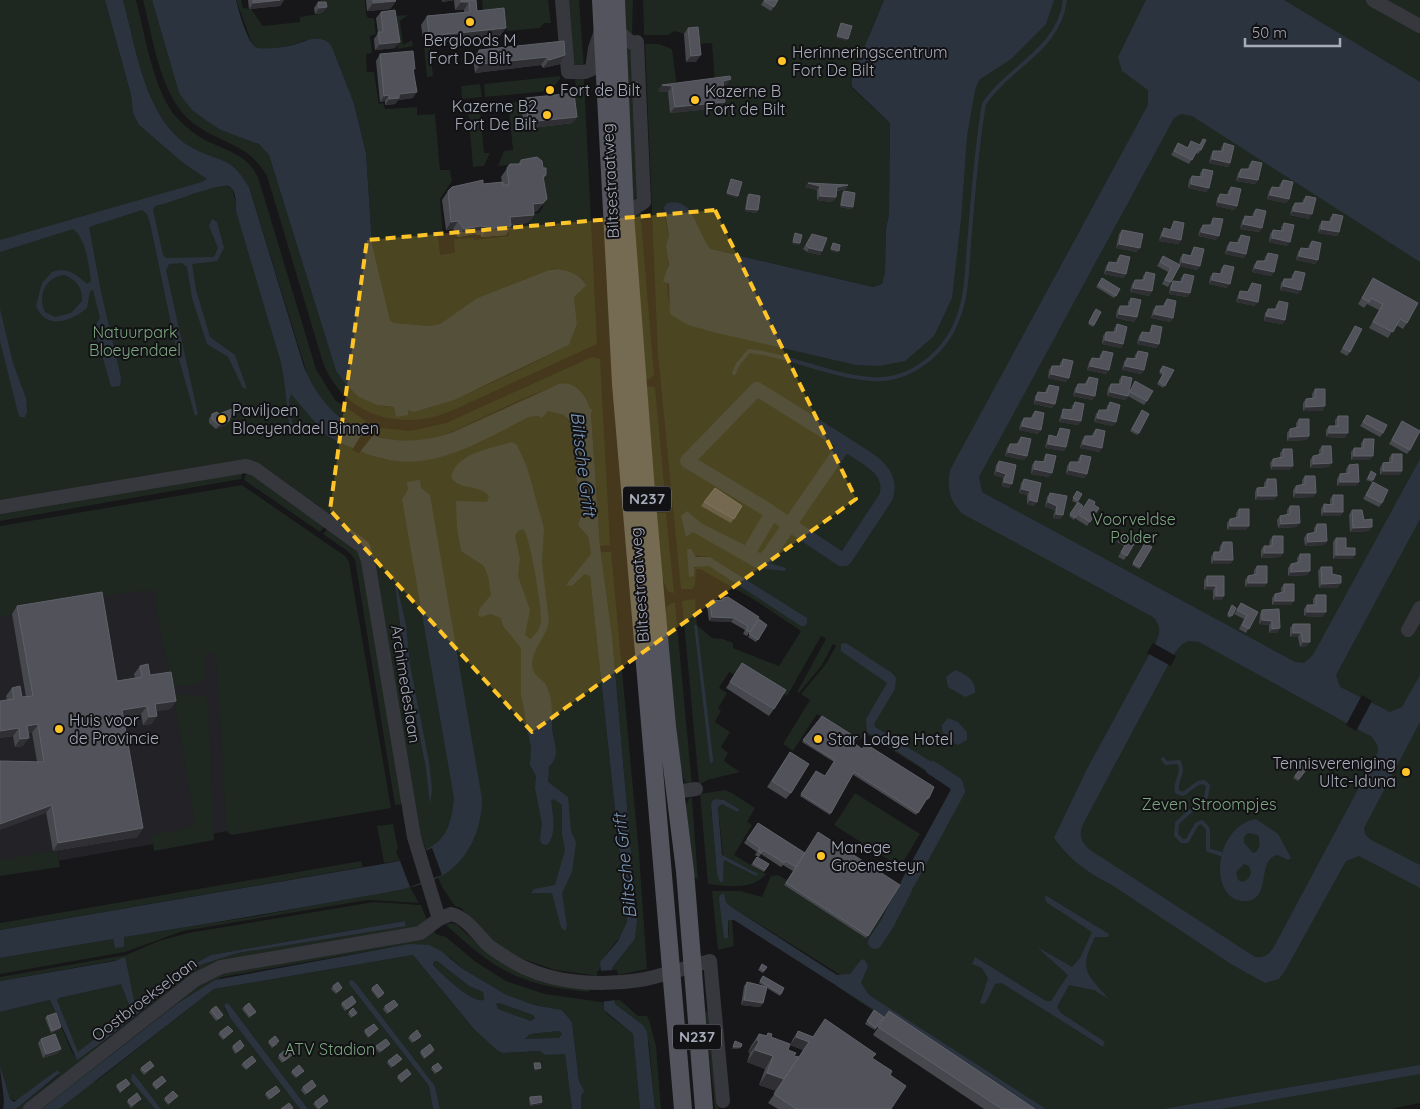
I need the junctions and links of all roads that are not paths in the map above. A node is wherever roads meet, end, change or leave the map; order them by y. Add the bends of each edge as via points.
1 (562, 0) edge
2 (601, 0) edge
3 (616, 0) edge
4 (1373, 0) edge
5 (1420, 26) edge
6 (610, 30) junction
7 (625, 214) junction
8 (0, 507) edge
9 (1420, 608) edge
10 (1408, 630) dead end
11 (696, 789) dead end
12 (675, 792) junction
13 (439, 919) junction
14 (702, 963) junction
15 (672, 972) junction
16 (724, 1101) dead end
17 (30, 1109) edge
18 (683, 1109) edge
19 (704, 1109) edge

1 - 6 street via 568,72 592,69 595,48
2 - 6 main road, Biltsestraatweg / N237
3 - 6 main road, Biltsestraatweg / N237
4 - 5 street
6 - 7 main road, Biltsestraatweg / N237
6 - 7 street, Biltsestraatweg via 632,43 636,42 644,202
6 - 15 main road, Biltsestraatweg / N237 via 621,384
7 - 12 main road, Biltsestraatweg / N237 via 655,600
8 - 13 street, Archimedeslaan via 246,466 353,538 363,548 368,561 418,853
9 - 10 street
11 - 12 street
12 - 14 main road, Biltsestraatweg / N237
13 - 15 street via 457,915 490,947 516,964 546,976 594,983 640,980
13 - 17 street, Oostbroekselaan via 420,933 211,971 195,980
14 - 15 street
14 - 16 street, Biltsestraatweg
14 - 19 main road, Biltsestraatweg / N237 via 694,1005
15 - 18 main road, Biltsestraatweg / N237

